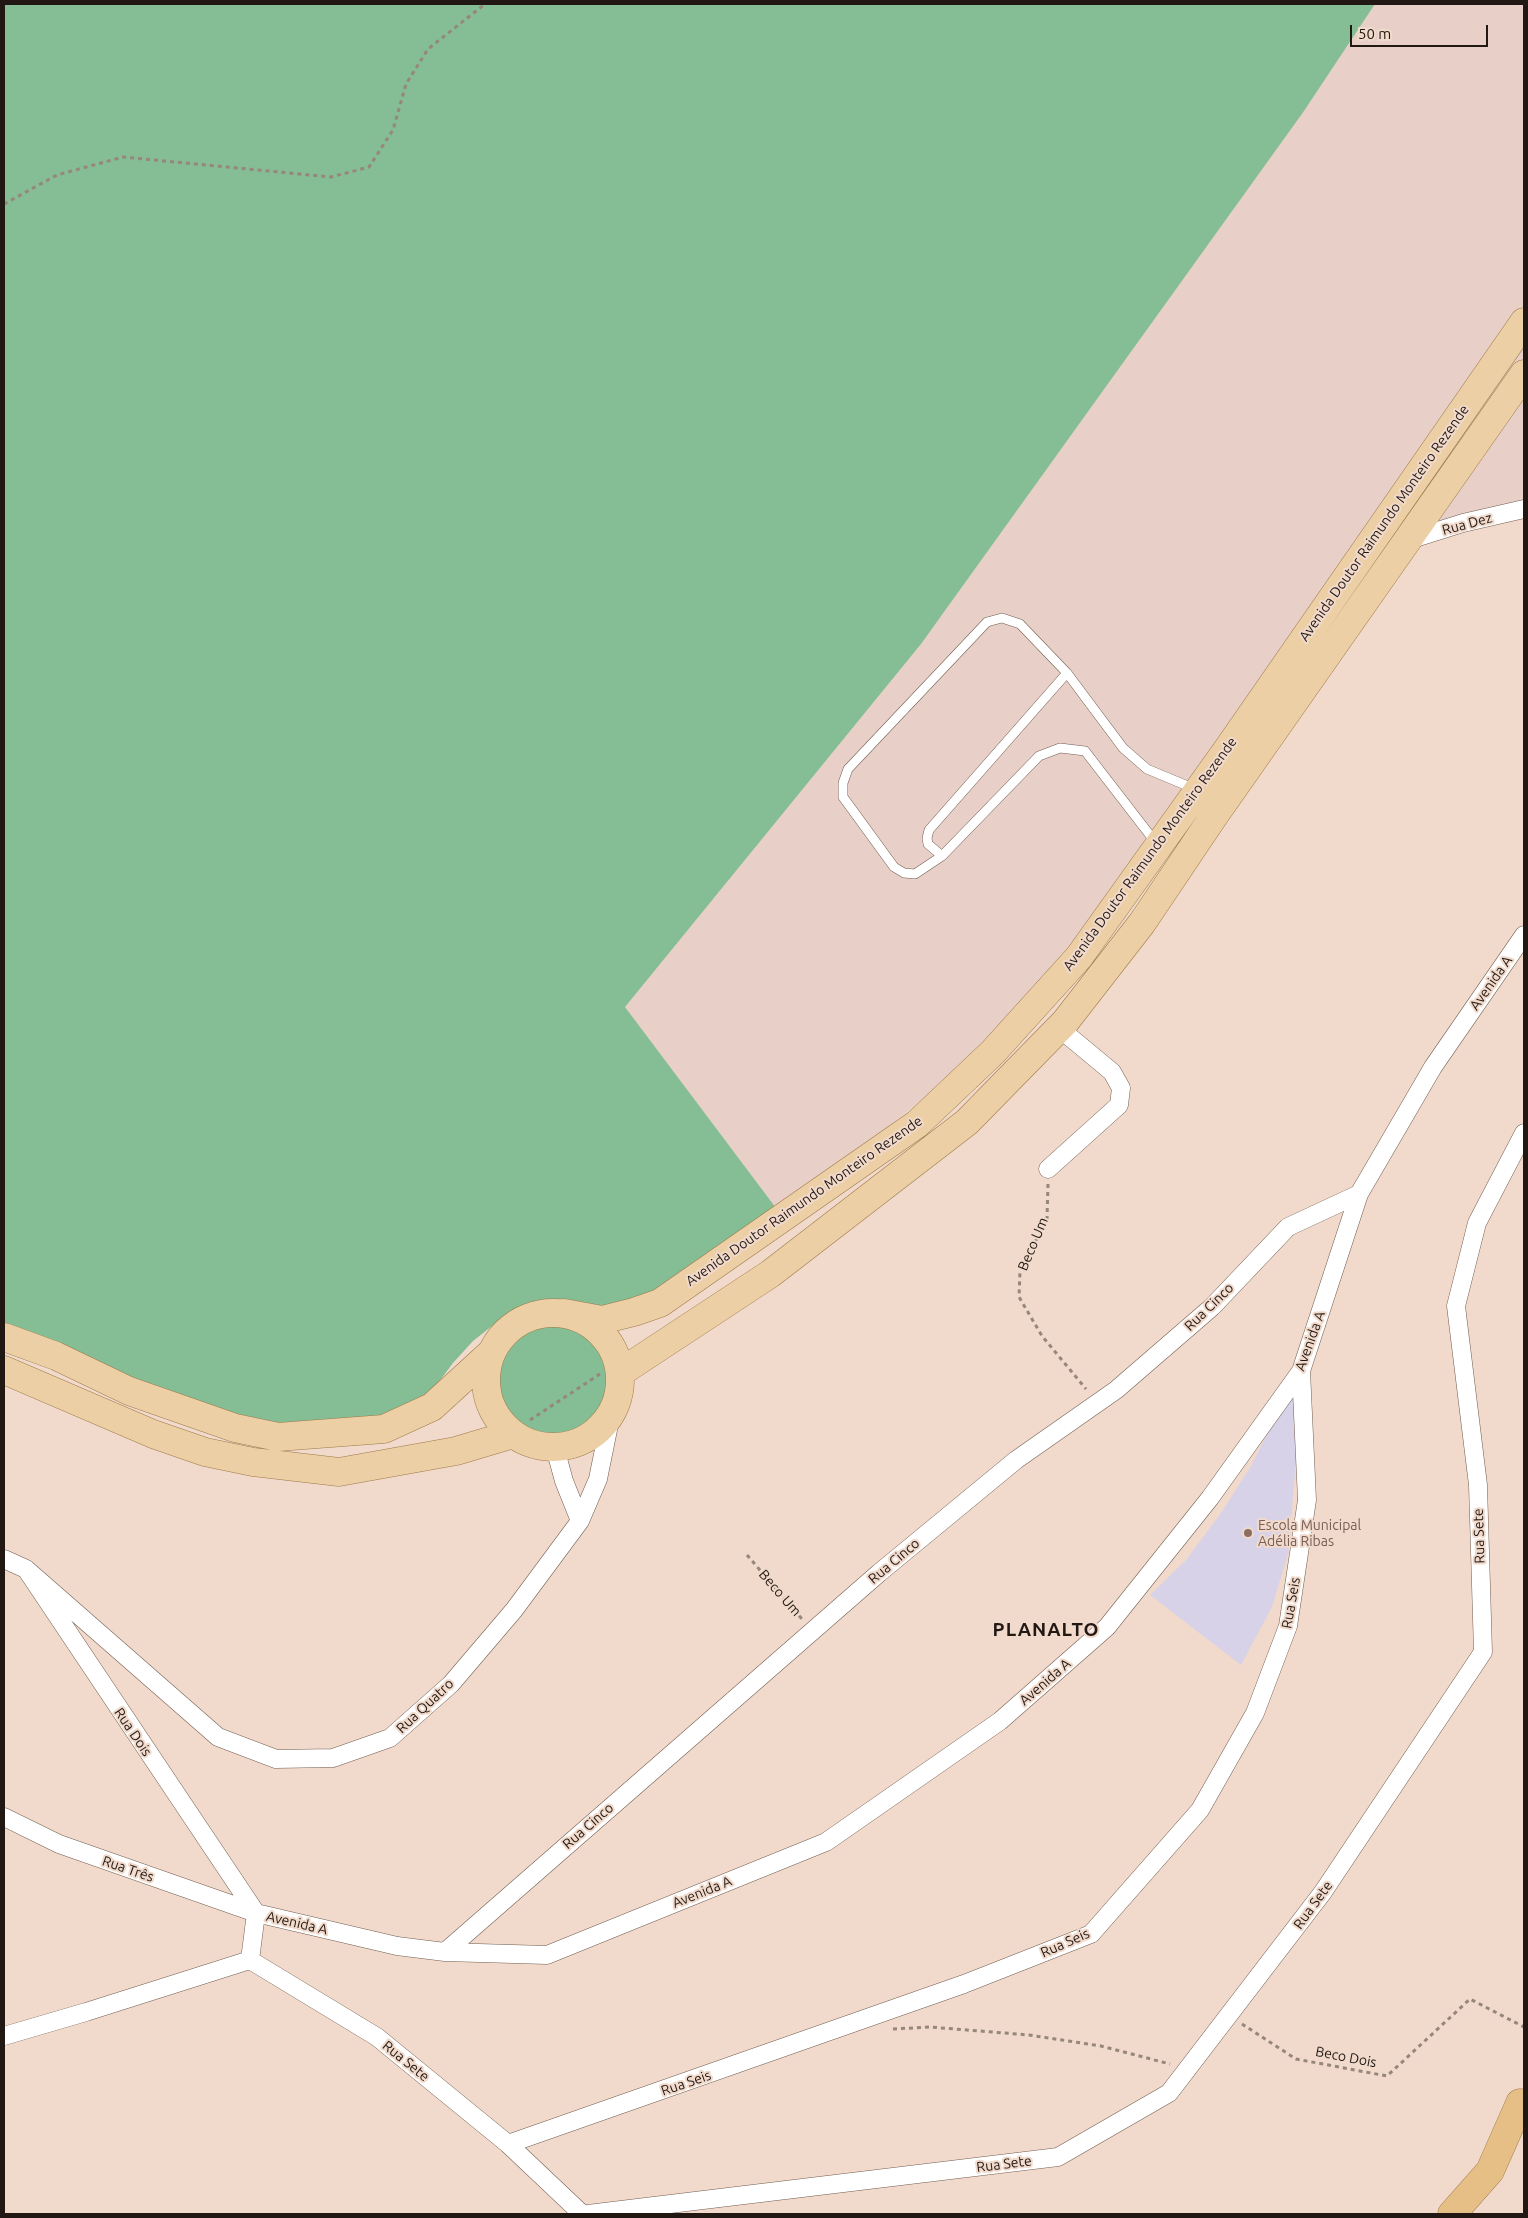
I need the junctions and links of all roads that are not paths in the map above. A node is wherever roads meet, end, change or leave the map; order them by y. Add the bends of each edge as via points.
1 (1524, 322) edge
2 (1524, 374) edge
3 (1524, 509) edge
4 (1409, 540) junction
5 (1067, 673) junction
6 (1198, 790) junction
7 (1158, 846) junction
8 (942, 856) junction
9 (1524, 935) edge
10 (1059, 1028) junction
11 (1524, 1133) edge
12 (1048, 1169) road end
13 (1359, 1194) junction
14 (564, 1312) junction
15 (4, 1337) edge
16 (491, 1353) junction
17 (620, 1367) junction
18 (4, 1370) edge
19 (1301, 1371) junction
20 (611, 1415) junction
21 (510, 1432) junction
22 (555, 1448) junction
23 (580, 1521) junction
24 (4, 1559) edge
25 (26, 1569) junction
26 (4, 1817) edge
27 (256, 1913) junction
28 (445, 1952) junction
29 (250, 1960) junction
30 (4, 2036) edge
31 (1524, 2118) edge
32 (508, 2144) junction
33 (582, 2214) edge
34 (588, 2214) edge
35 (1452, 2214) edge

1 - 6 main road, Avenida Doutor Raimundo Monteiro Rezende
2 - 4 main road, Avenida Doutor Raimundo Monteiro Rezende
3 - 4 street, Rua Dez
4 - 10 main road, Avenida Doutor Raimundo Monteiro Rezende via 1142,923
5 - 6 lane via 1123,748 1147,769
5 - 8 lane via 929,830 928,844
5 - 8 lane via 1020,624 1002,618 987,622 848,769 843,783 843,798 894,867 904,873 915,874
6 - 7 main road, Avenida Doutor Raimundo Monteiro Rezende
7 - 8 lane via 1085,751 1060,748 1039,756
7 - 14 main road, Avenida Doutor Raimundo Monteiro Rezende via 1079,957 992,1052 917,1124 660,1303 602,1320
9 - 13 street, Avenida A via 1432,1067
10 - 12 street via 1112,1072 1121,1088 1118,1105
10 - 17 main road, Avenida Doutor Raimundo Monteiro Rezende via 967,1122 770,1274
11 - 34 street, Rua Sete via 1477,1223 1456,1306 1478,1486 1483,1652 1323,1892 1170,2093 1058,2157
13 - 19 street, Avenida A
13 - 28 street, Rua Cinco via 1288,1227 1212,1307 1116,1390 1016,1460 813,1631
14 - 16 main road, Avenida Doutor Raimundo Monteiro Rezende via 542,1313 521,1320 503,1334
14 - 17 main road, Avenida Doutor Raimundo Monteiro Rezende via 582,1318 598,1329 611,1344
15 - 16 main road, Avenida Doutor Raimundo Monteiro Rezende via 56,1356 129,1391 235,1428 278,1437 384,1429 432,1407
16 - 21 main road, Avenida Doutor Raimundo Monteiro Rezende via 486,1375 488,1397 498,1419
17 - 20 main road, Avenida Doutor Raimundo Monteiro Rezende via 619,1394
18 - 21 main road via 153,1434 205,1452 254,1462 339,1472 456,1451
19 - 28 street, Avenida A via 1210,1498 1106,1628 1000,1721 826,1842 547,1955
19 - 32 street, Rua Seis via 1307,1500 1288,1626 1254,1713 1200,1810 1091,1934 955,1988
20 - 22 main road, Avenida Doutor Raimundo Monteiro Rezende via 596,1432 577,1443
20 - 23 street, Rua Quatro via 598,1479
21 - 22 main road, Avenida Doutor Raimundo Monteiro Rezende via 533,1444
22 - 23 street
23 - 25 street, Rua Quatro via 514,1610 451,1684 390,1738 333,1758 276,1759 218,1737
24 - 25 street
25 - 27 street, Rua Dois
26 - 27 street, Rua Três via 59,1844
27 - 28 street, Avenida A via 397,1946
27 - 29 street
29 - 30 street
29 - 32 street, Rua Sete via 377,2037
31 - 35 highway via 1520,2103 1490,2171
32 - 33 street, Rua Sete

